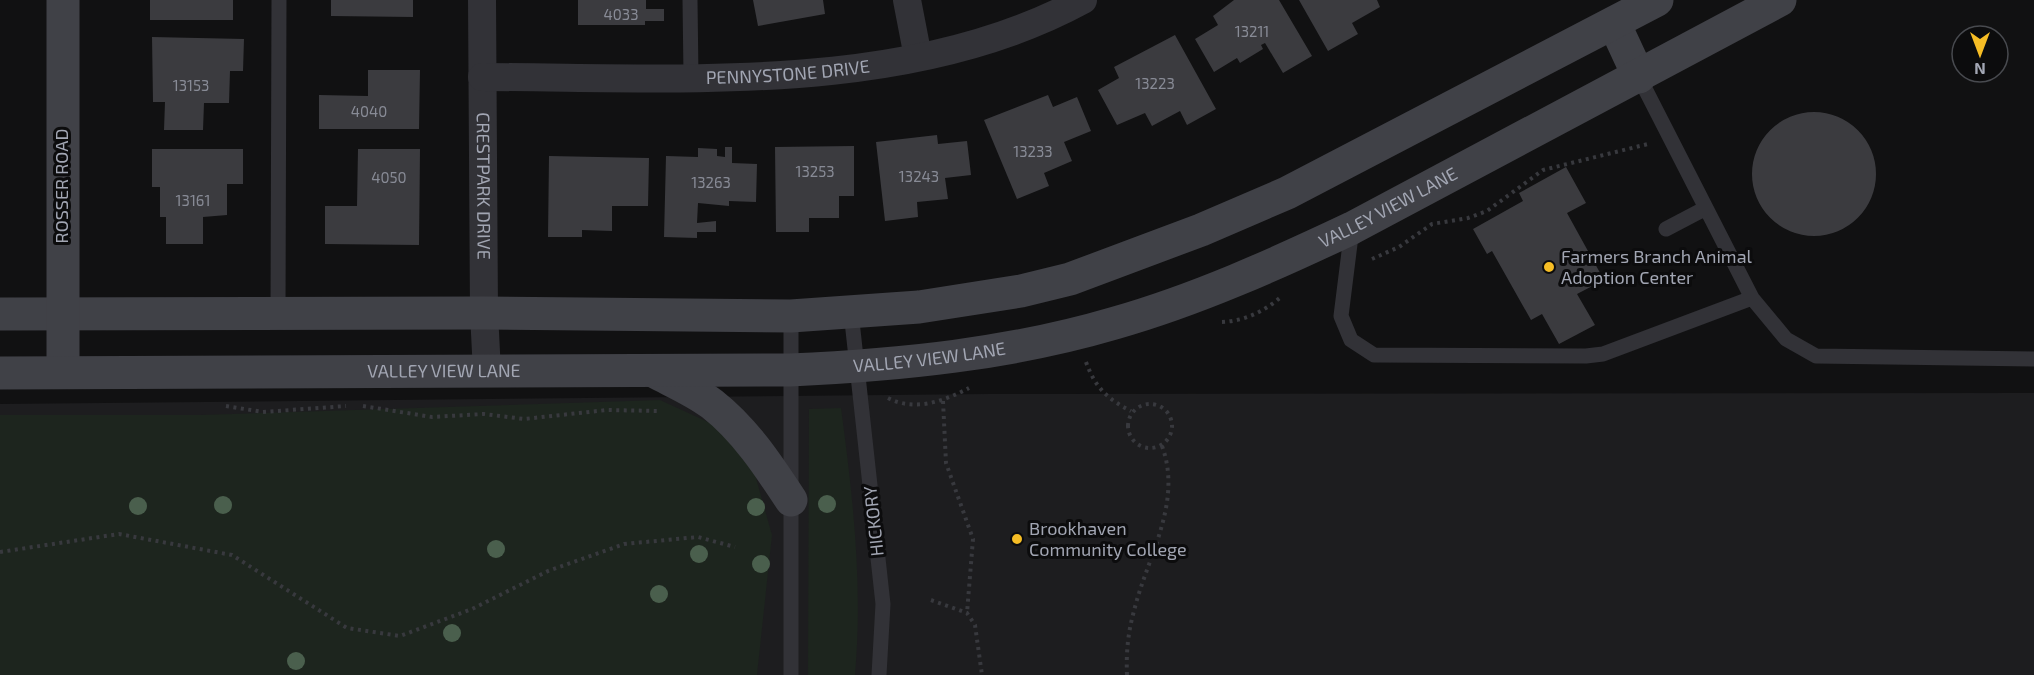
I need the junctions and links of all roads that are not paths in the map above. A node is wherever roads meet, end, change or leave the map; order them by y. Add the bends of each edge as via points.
1 (63, 0) edge
2 (279, 0) edge
3 (482, 0) edge
4 (690, 0) edge
5 (907, 0) edge
6 (1083, 0) edge
7 (1657, 0) edge
8 (1780, 0) edge
9 (1614, 23) junction
10 (918, 57) junction
11 (482, 76) junction
12 (691, 76) junction
13 (1639, 76) junction
14 (1706, 208) junction
15 (1352, 228) junction
16 (1666, 229) dead end
17 (1752, 298) junction
18 (851, 312) junction
19 (278, 313) junction
20 (484, 313) junction
21 (0, 314) edge
22 (61, 315) junction
23 (791, 316) junction
24 (2034, 359) edge
25 (856, 367) junction
26 (790, 370) junction
27 (654, 371) junction
28 (63, 372) junction
29 (487, 372) junction
30 (0, 373) edge
31 (791, 500) junction
32 (791, 675) edge
33 (879, 675) edge

1 - 22 main road, ROSSER ROAD
2 - 19 lane
3 - 11 street, CRESTPARK DRIVE
4 - 12 lane
5 - 10 street
6 - 10 street, PENNYSTONE DRIVE via 998,36
7 - 9 main road
8 - 13 main road, VALLEY VIEW LANE
9 - 13 main road
9 - 18 main road via 1287,193 1201,230 1070,279 1021,291 919,307
10 - 12 street, PENNYSTONE DRIVE via 823,73
11 - 12 street, PENNYSTONE DRIVE
11 - 20 street, CRESTPARK DRIVE
13 - 14 lane
13 - 15 main road, VALLEY VIEW LANE
14 - 16 lane
14 - 17 lane
15 - 17 lane via 1341,316 1351,340 1374,355 1603,354
15 - 25 main road, VALLEY VIEW LANE via 1287,258 1117,323 1022,346
17 - 24 lane via 1786,339 1816,356
18 - 23 main road
18 - 25 lane, HICKORY
19 - 20 main road
19 - 22 main road
20 - 23 main road
20 - 29 street, CRESTPARK DRIVE
21 - 22 main road
22 - 28 main road, ROSSER ROAD
23 - 26 lane
25 - 26 main road, VALLEY VIEW LANE
25 - 33 lane, HICKORY via 883,604
26 - 27 main road, VALLEY VIEW LANE
26 - 31 lane
27 - 29 main road, VALLEY VIEW LANE
27 - 31 main road via 711,403 735,425 759,452
28 - 29 main road, VALLEY VIEW LANE
28 - 30 main road, VALLEY VIEW LANE
31 - 32 lane

